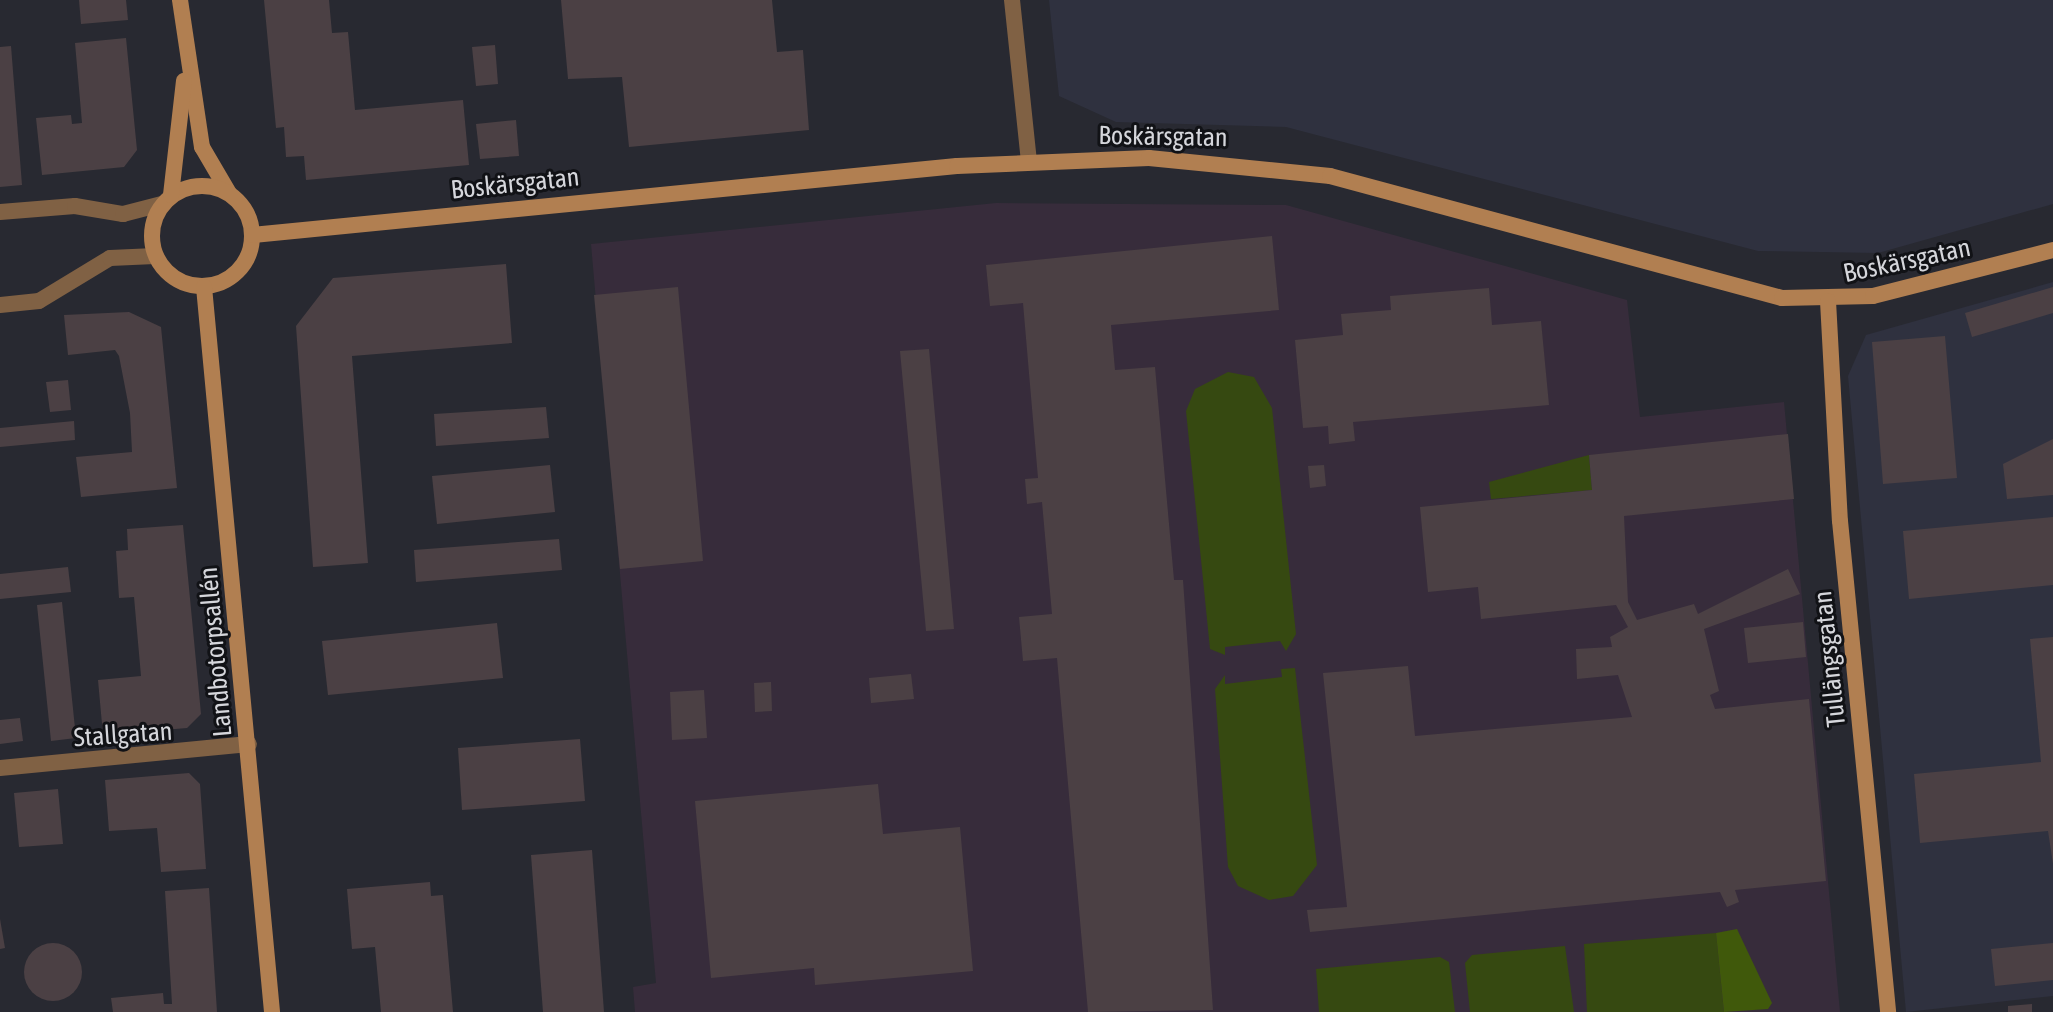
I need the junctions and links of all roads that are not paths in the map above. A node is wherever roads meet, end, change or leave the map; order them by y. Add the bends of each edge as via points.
1 (180, 0) edge
2 (1012, 0) edge
3 (186, 55) junction
4 (1029, 162) junction
5 (229, 193) junction
6 (167, 200) junction
7 (0, 212) edge
8 (253, 235) junction
9 (2053, 250) edge
10 (155, 256) junction
11 (204, 287) junction
12 (1828, 301) junction
13 (0, 305) edge
14 (249, 744) junction
15 (0, 768) edge
16 (272, 1012) edge
17 (1888, 1012) edge

1 - 3 street
2 - 4 street
3 - 5 street via 202,147
3 - 6 street
4 - 8 street, Boskärsgatan
4 - 12 street, Boskärsgatan via 1149,158 1290,169 1735,290
5 - 6 street via 200,185
5 - 8 street
6 - 7 street via 123,214 75,206
6 - 10 street via 152,226
8 - 11 street via 239,271
9 - 12 street, Boskärsgatan via 1931,285
10 - 11 street via 184,284
10 - 13 street via 110,258 39,301
11 - 14 street, Landbotorpsallén
12 - 17 street, Tullängsgatan via 1840,521
14 - 15 street, Stallgatan
14 - 16 street, Landbotorpsallén

